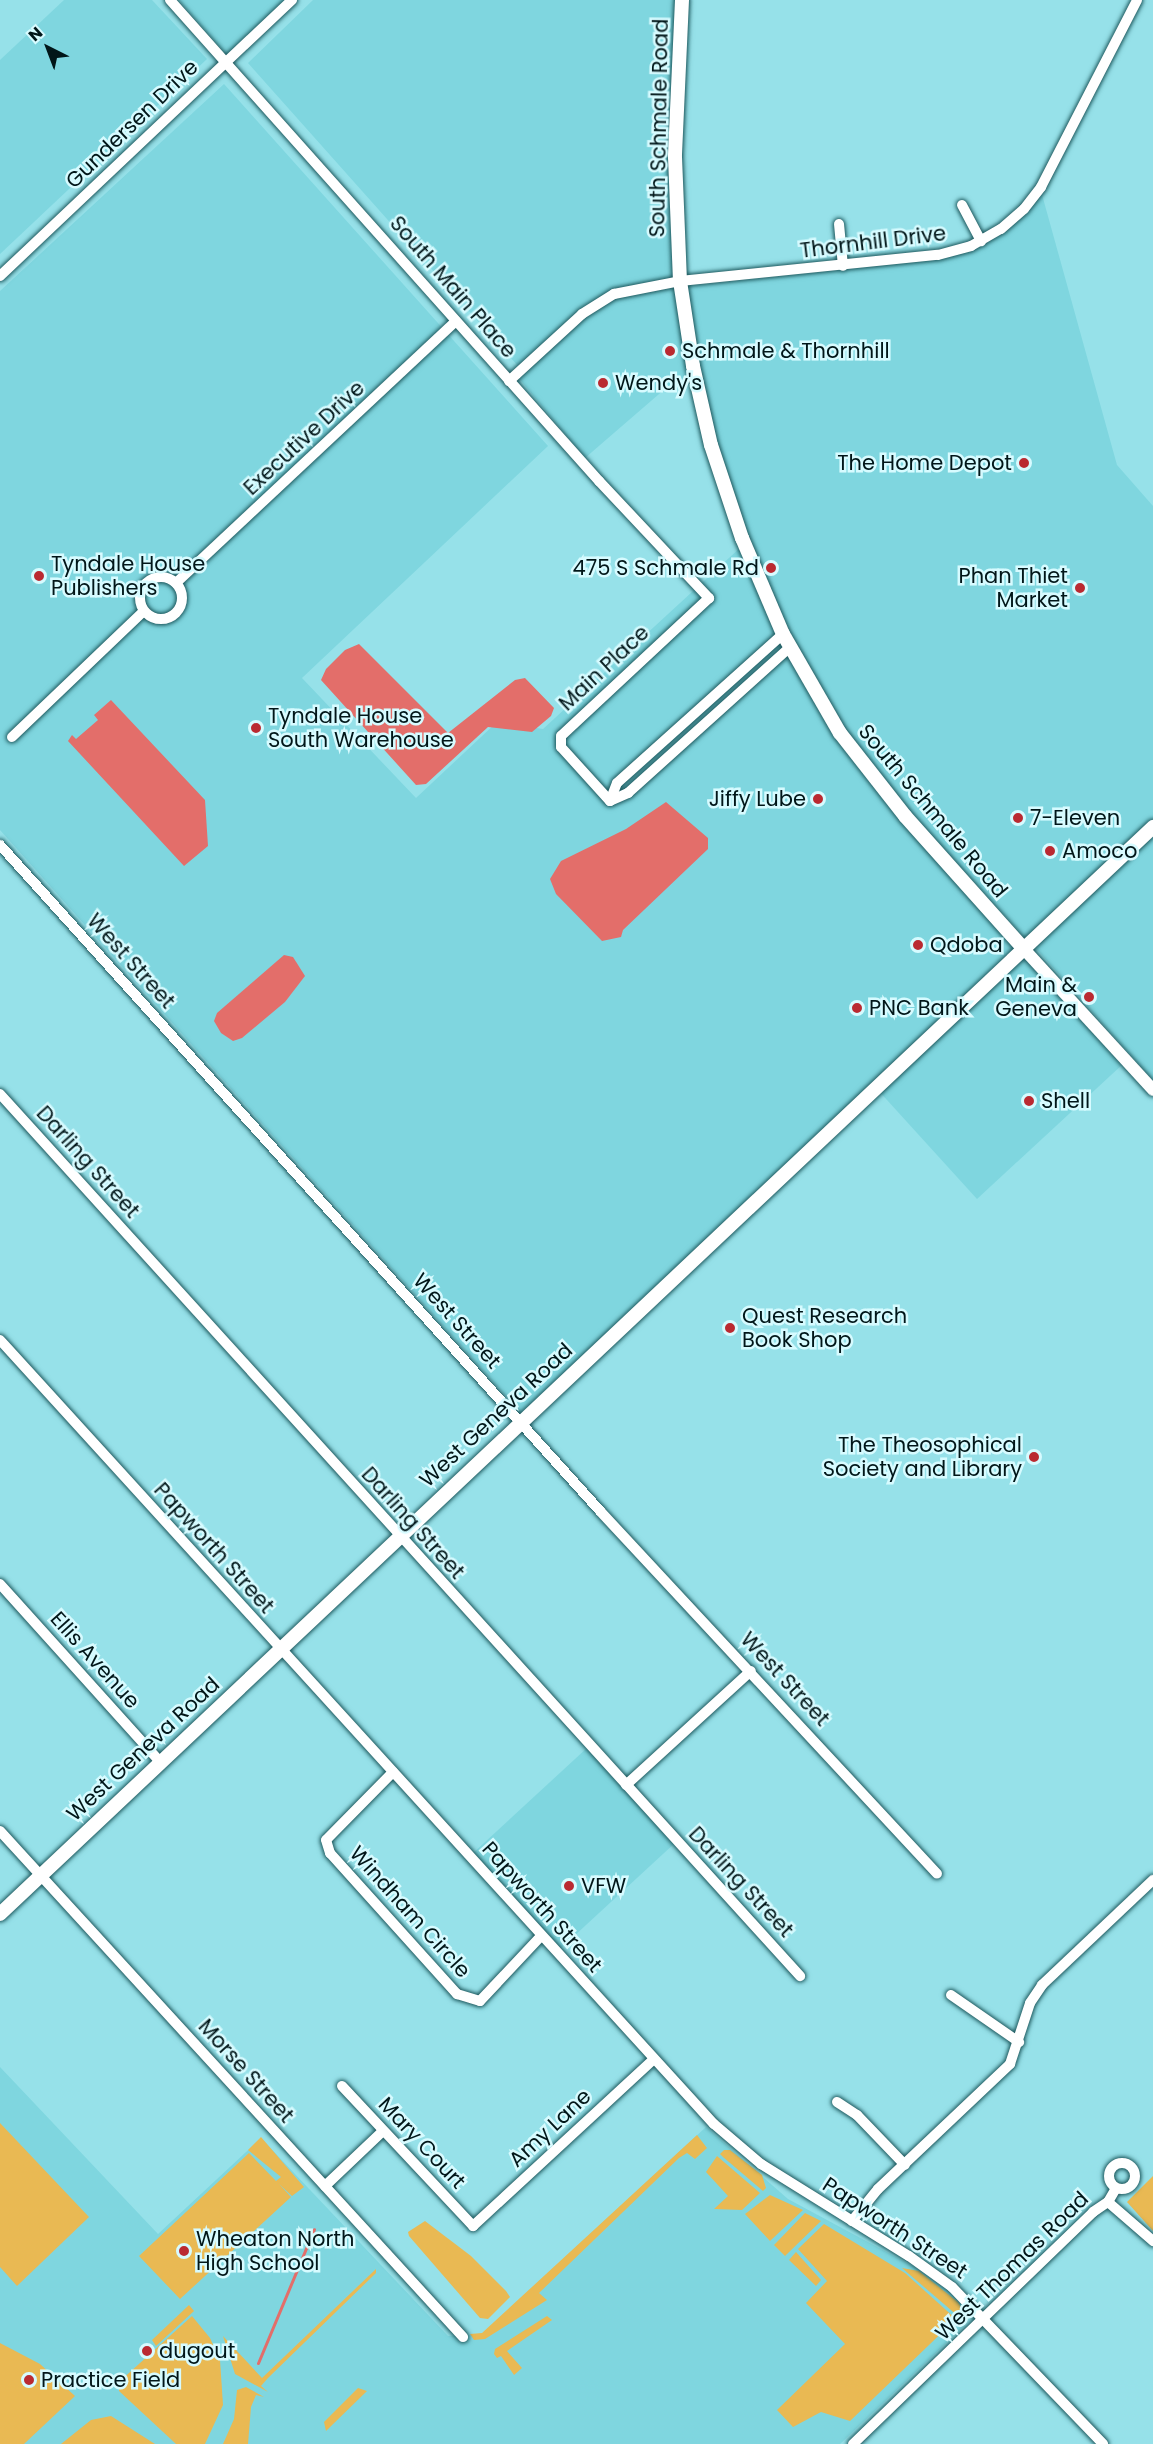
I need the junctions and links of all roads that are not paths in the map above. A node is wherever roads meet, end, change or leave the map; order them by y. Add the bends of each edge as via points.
1 (170, 0) edge
2 (292, 0) edge
3 (682, 0) edge
4 (1137, 0) edge
5 (225, 61) junction
6 (962, 206) dead end
7 (839, 224) dead end
8 (981, 241) junction
9 (843, 266) junction
10 (0, 276) edge
11 (680, 281) junction
12 (456, 321) junction
13 (509, 381) junction
14 (176, 583) junction
15 (709, 598) joint
16 (144, 611) junction
17 (787, 640) junction
18 (12, 737) dead end
19 (610, 801) junction
20 (1153, 826) edge
21 (0, 845) edge
22 (1024, 949) junction
23 (1153, 1090) edge
24 (0, 1094) edge
25 (0, 1340) edge
26 (522, 1420) junction
27 (399, 1536) junction
28 (0, 1584) edge
29 (280, 1649) junction
30 (751, 1671) junction
31 (160, 1762) junction
32 (393, 1772) junction
33 (626, 1785) junction
34 (0, 1831) edge
35 (937, 1874) dead end
36 (41, 1875) junction
37 (1153, 1880) edge
38 (0, 1914) edge
39 (541, 1936) junction
40 (800, 1976) dead end
41 (951, 1995) dead end
42 (1019, 2042) junction
43 (654, 2059) junction
44 (342, 2086) dead end
45 (837, 2102) dead end
46 (383, 2130) junction
47 (904, 2164) junction
48 (325, 2186) junction
49 (1116, 2188) dead end
50 (1108, 2202) junction
51 (852, 2221) junction
52 (473, 2226) joint
53 (1153, 2241) edge
54 (985, 2318) junction
55 (463, 2337) dead end
56 (858, 2442) edge
57 (1103, 2444) edge

1 - 5 street, South Main Place
2 - 5 street, Gundersen Drive
3 - 11 main road, South Schmale Road via 674,178
4 - 8 street, Thornhill Drive via 1041,187 1012,221
5 - 10 street, Gundersen Drive
5 - 12 street, South Main Place
6 - 8 street
7 - 9 street
8 - 9 street, Thornhill Drive via 938,255
9 - 11 street, Thornhill Drive
11 - 13 street, Thornhill Drive via 626,290 600,300
11 - 17 main road, South Schmale Road via 711,446 742,538
12 - 13 street, South Main Place
12 - 14 street, Executive Drive
13 - 15 street, South Main Place
14 - 16 street via 164,577 150,580 140,598
14 - 16 street via 182,602 175,614 156,618
15 - 19 street, Main Place via 561,736 561,747
16 - 18 street
17 - 19 street via 628,793
17 - 19 street via 617,783
17 - 22 main road, South Schmale Road via 840,732 866,768
20 - 22 main road, West Geneva Road
21 - 26 street, West Street
22 - 23 street
22 - 26 main road, West Geneva Road
24 - 27 street, Darling Street
25 - 29 street, Papworth Street
26 - 27 main road, West Geneva Road
26 - 30 street, West Street via 600,1511
27 - 29 main road, West Geneva Road
27 - 33 street, Darling Street
28 - 31 street, Ellis Avenue
29 - 31 main road, West Geneva Road
29 - 32 street, Papworth Street
30 - 33 street
30 - 35 street, West Street
31 - 36 main road, West Geneva Road
32 - 39 street, Papworth Street
32 - 39 street, Windham Circle via 326,1840 330,1852 441,1977 465,1999 480,2001
33 - 40 street, Darling Street
34 - 36 street, Morse Street
36 - 38 main road, West Geneva Road
36 - 48 street, Morse Street
37 - 42 street via 1042,1985 1030,2003
39 - 43 street, Papworth Street
41 - 42 street
42 - 47 street via 1001,2073
43 - 51 street, Papworth Street via 731,2140 768,2169
43 - 52 street, Amy Lane
44 - 46 street, Mary Court
45 - 47 street via 857,2115
46 - 48 street
46 - 52 street, Mary Court
47 - 51 street
48 - 55 street, Morse Street
49 - 50 street, West Thomas Road
50 - 53 street
50 - 54 street, West Thomas Road via 1093,2212
51 - 54 street, Papworth Street via 930,2269
54 - 56 street, West Thomas Road
54 - 57 street, Papworth Street

